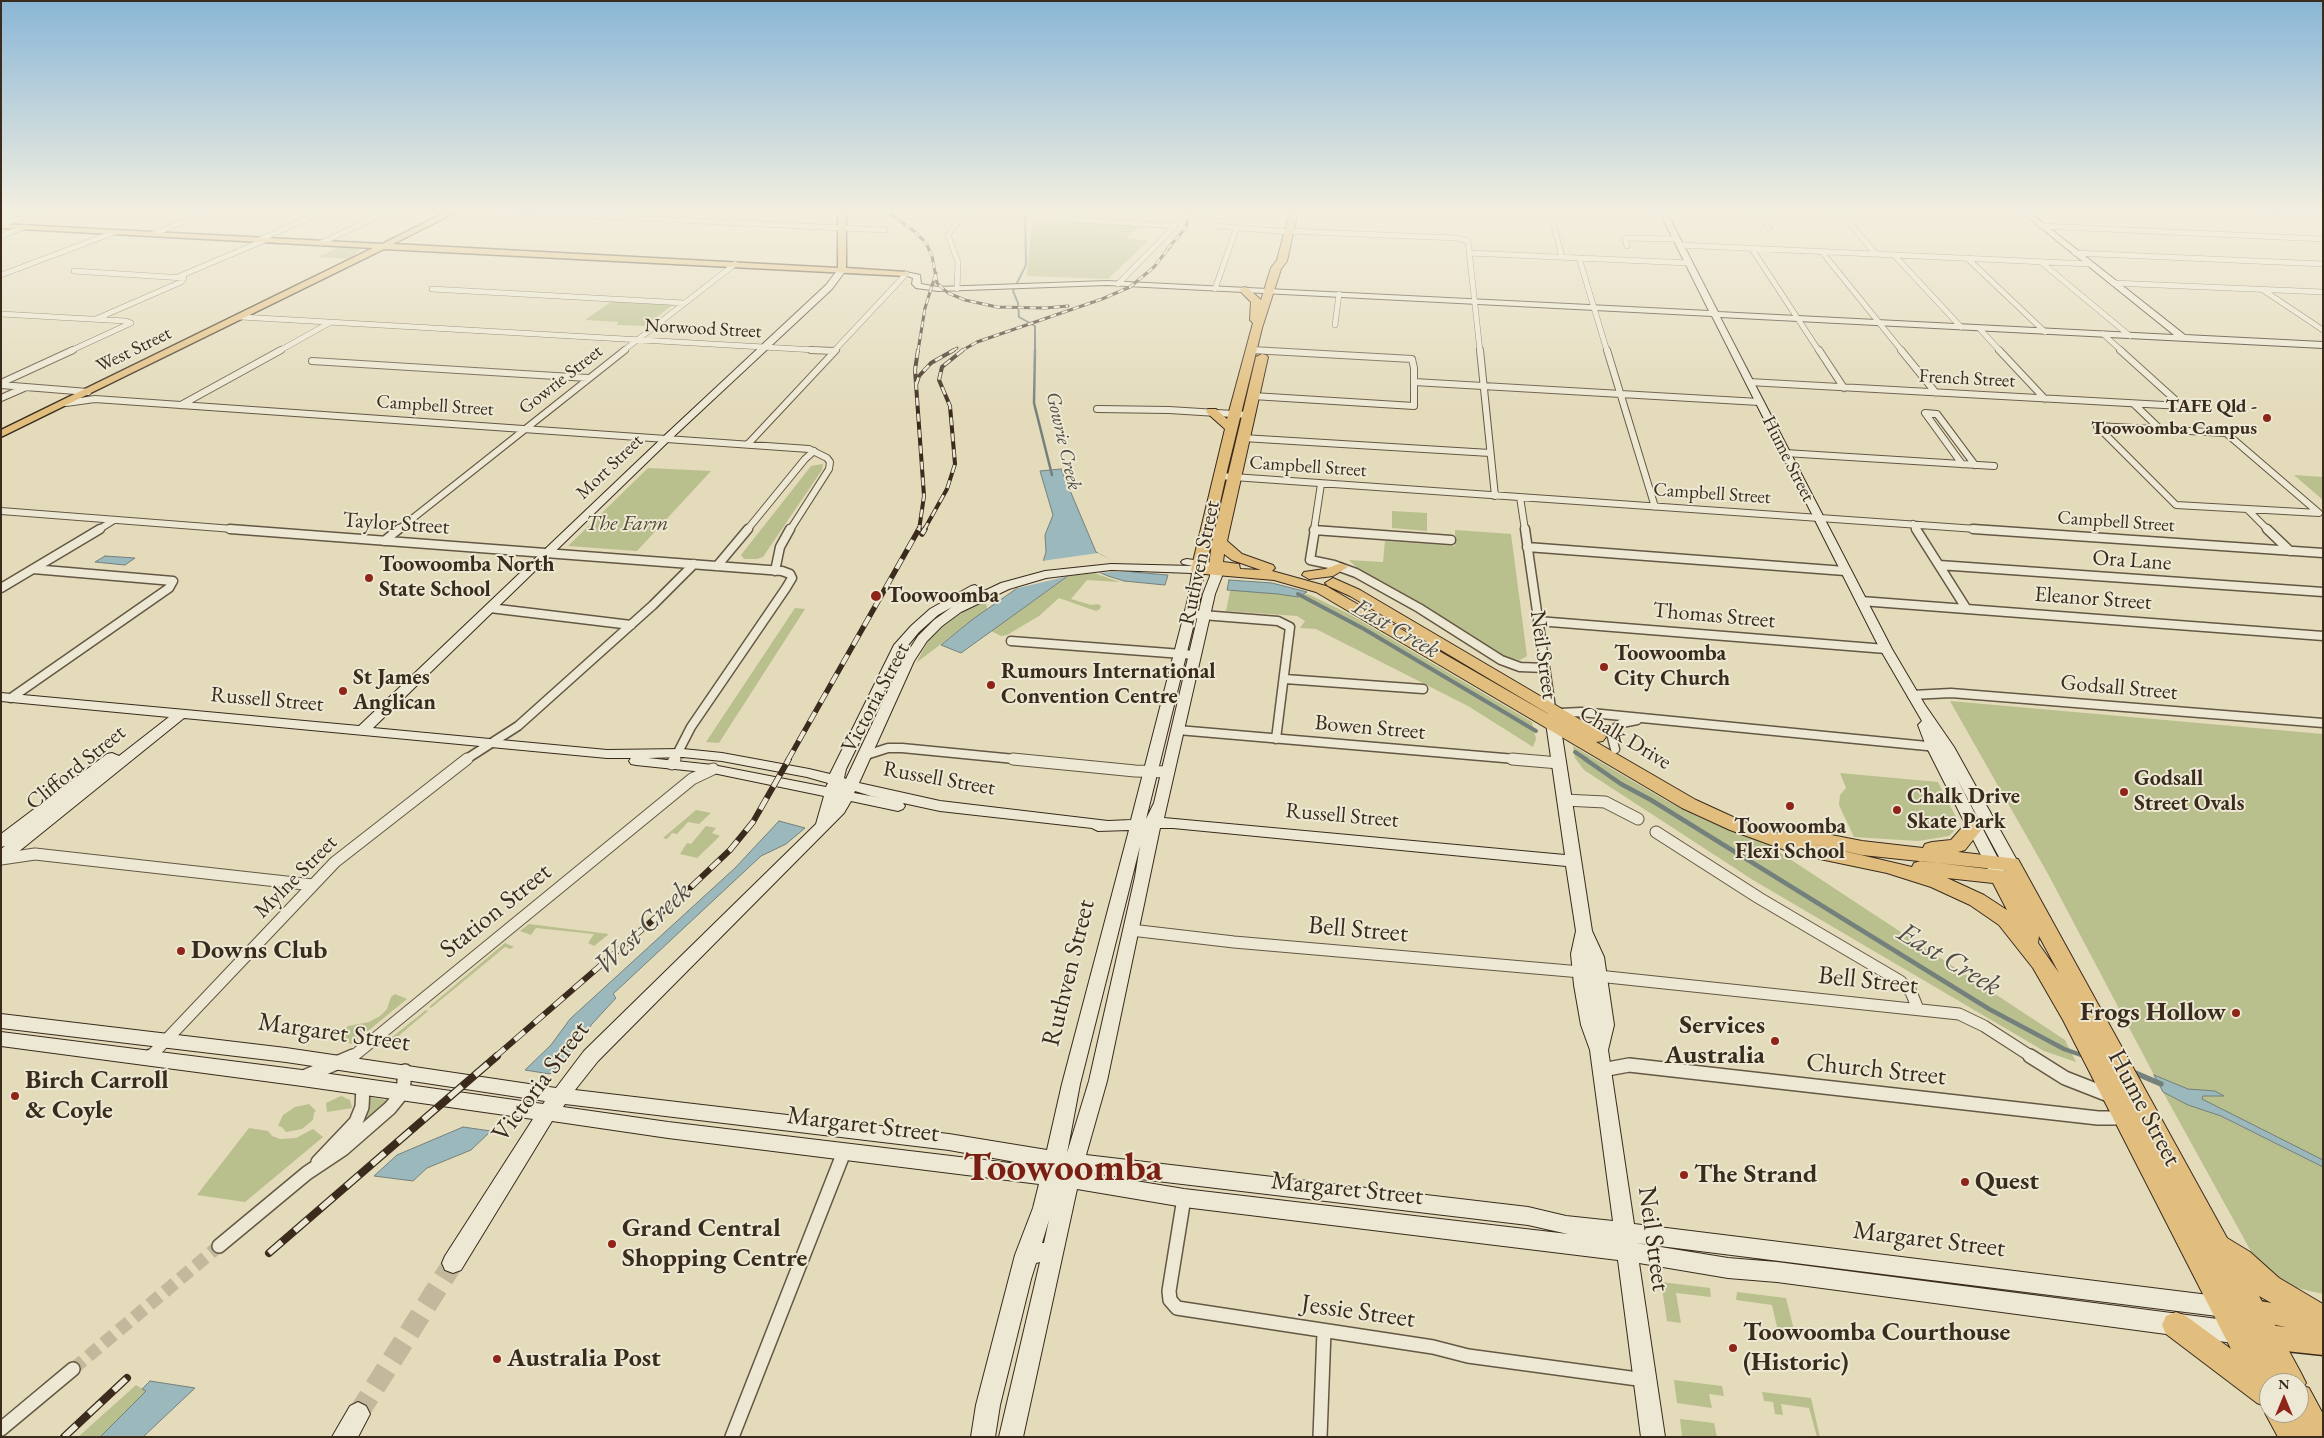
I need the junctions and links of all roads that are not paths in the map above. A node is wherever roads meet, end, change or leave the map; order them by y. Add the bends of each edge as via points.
1 (182, 278) edge
2 (320, 278) edge
3 (716, 278) edge
4 (835, 278) edge
5 (902, 278) edge
6 (917, 278) edge
7 (957, 278) edge
8 (1124, 278) edge
9 (1219, 278) edge
10 (1281, 278) edge
11 (1472, 278) edge
12 (1585, 278) edge
13 (1697, 278) edge
14 (1772, 278) edge
15 (1844, 278) edge
16 (1916, 278) edge
17 (1988, 278) edge
18 (2060, 278) edge
19 (2107, 278) edge
20 (2113, 283) junction
21 (1118, 284) junction
22 (432, 289) dead end
23 (957, 289) junction
24 (1215, 289) junction
25 (1244, 290) junction
26 (2262, 290) junction
27 (1274, 291) junction
28 (2323, 292) edge
29 (1339, 294) junction
30 (684, 303) junction
31 (1475, 303) junction
32 (1595, 309) junction
33 (1, 314) edge
34 (1716, 315) junction
35 (241, 317) junction
36 (96, 319) junction
37 (1799, 319) junction
38 (331, 322) junction
39 (1881, 323) junction
40 (1335, 325) dead end
41 (1961, 327) junction
42 (1257, 328) junction
43 (1979, 328) junction
44 (2323, 330) edge
45 (2045, 332) junction
46 (2104, 334) junction
47 (2130, 336) junction
48 (2183, 338) junction
49 (637, 340) junction
50 (2323, 345) edge
51 (764, 347) junction
52 (1257, 350) junction
53 (834, 351) junction
54 (312, 361) dead end
55 (588, 378) junction
56 (1414, 382) junction
57 (1749, 382) junction
58 (1, 384) edge
59 (1483, 386) junction
60 (26, 387) junction
61 (1844, 388) junction
62 (88, 392) junction
63 (1936, 393) junction
64 (1620, 394) junction
65 (1253, 396) junction
66 (1, 398) edge
67 (2045, 399) junction
68 (1759, 402) junction
69 (66, 403) junction
70 (2134, 404) junction
71 (180, 405) junction
72 (2182, 406) joint
73 (1098, 409) dead end
74 (1212, 412) junction
75 (1235, 414) junction
76 (1249, 415) junction
77 (523, 429) junction
78 (2160, 429) junction
79 (1232, 430) junction
80 (1, 434) edge
81 (666, 438) junction
82 (1243, 438) junction
83 (748, 444) junction
84 (814, 451) junction
85 (1490, 453) junction
86 (1785, 453) junction
87 (1962, 464) junction
88 (1975, 465) junction
89 (1994, 466) dead end
90 (1226, 477) junction
91 (1321, 484) junction
92 (1494, 496) junction
93 (1520, 497) junction
94 (1655, 507) junction
95 (2248, 510) junction
96 (1, 511) edge
97 (1818, 518) junction
98 (114, 520) junction
99 (1913, 524) junction
100 (1314, 530) junction
101 (1451, 540) dead end
102 (384, 541) junction
103 (1219, 542) junction
104 (1527, 547) junction
105 (2290, 551) junction
106 (548, 553) junction
107 (2323, 553) edge
108 (1110, 559) joint
109 (694, 564) junction
110 (1939, 565) junction
111 (717, 566) junction
112 (1198, 567) junction
113 (1341, 567) joint
114 (1262, 568) junction
115 (1309, 568) junction
116 (33, 569) junction
117 (1216, 569) junction
118 (775, 571) junction
119 (1845, 571) junction
120 (1, 588) edge
121 (2323, 592) edge
122 (1860, 601) junction
123 (490, 608) junction
124 (1966, 608) junction
125 (1190, 614) junction
126 (1204, 615) junction
127 (1538, 620) junction
128 (630, 625) junction
129 (2323, 636) edge
130 (1011, 640) dead end
131 (1886, 649) junction
132 (1180, 654) junction
133 (1195, 656) junction
134 (1546, 668) junction
135 (1285, 678) junction
136 (1423, 689) dead end
137 (6, 698) edge
138 (1915, 700) junction
139 (174, 714) junction
140 (1555, 715) junction
141 (1639, 719) junction
142 (2323, 723) edge
143 (1178, 730) junction
144 (360, 732) junction
145 (1276, 739) junction
146 (488, 743) junction
147 (1940, 747) junction
148 (1615, 749) junction
149 (862, 757) junction
150 (674, 759) junction
151 (1558, 763) junction
152 (714, 769) junction
153 (1151, 772) junction
154 (1168, 772) junction
155 (841, 788) junction
156 (1564, 800) junction
157 (1638, 819) dead end
158 (1146, 824) junction
159 (1974, 826) junction
160 (1656, 832) dead end
161 (25, 838) junction
162 (3, 839) edge
163 (35, 854) junction
164 (1, 858) edge
165 (1893, 859) junction
166 (1573, 861) junction
167 (1125, 868) junction
168 (1145, 869) junction
169 (2006, 870) junction
170 (314, 885) junction
171 (1132, 930) junction
172 (2029, 945) junction
173 (1590, 974) junction
174 (1918, 1009) junction
175 (1, 1021) edge
176 (1, 1039) edge
177 (165, 1041) junction
178 (286, 1055) junction
179 (149, 1058) junction
180 (2103, 1058) junction
181 (341, 1062) junction
182 (1602, 1070) junction
183 (405, 1071) junction
184 (267, 1074) junction
185 (302, 1078) junction
186 (363, 1087) junction
187 (1070, 1091) junction
188 (403, 1092) junction
189 (1094, 1093) junction
190 (560, 1096) junction
191 (2129, 1100) junction
192 (659, 1107) junction
193 (546, 1114) junction
194 (649, 1127) junction
195 (949, 1142) junction
196 (844, 1152) junction
197 (930, 1163) junction
198 (1062, 1169) junction
199 (1160, 1172) junction
200 (307, 1173) junction
201 (1158, 1195) junction
202 (1184, 1198) junction
203 (1528, 1216) junction
204 (1530, 1240) junction
205 (1626, 1242) junction
206 (1720, 1243) junction
207 (219, 1246) tunnel mouth
208 (2219, 1246) junction
209 (1026, 1255) junction
210 (1052, 1256) junction
211 (453, 1263) tunnel mouth
212 (1728, 1268) junction
213 (2094, 1289) junction
214 (2225, 1307) junction
215 (2106, 1315) junction
216 (2323, 1320) edge
217 (2246, 1322) junction
218 (2176, 1325) junction
219 (1324, 1331) junction
220 (2267, 1337) junction
221 (2323, 1343) edge
222 (73, 1369) tunnel mouth
223 (2262, 1373) edge
224 (2286, 1373) edge
225 (1645, 1380) junction
226 (2259, 1387) edge
227 (358, 1414) tunnel mouth
228 (2309, 1419) edge
229 (2286, 1423) edge
230 (1, 1429) edge
231 (344, 1437) edge
232 (732, 1437) edge
233 (982, 1437) edge
234 (1011, 1437) edge
235 (1320, 1437) edge
236 (1653, 1437) edge
237 (2295, 1437) edge
238 (2318, 1437) edge

1 - 36 street via 181,282
2 - 35 main road, West Street
3 - 30 street, Gowrie Street
4 - 51 street, Mort Street
5 - 53 street
6 - 23 street via 921,287
7 - 23 street
8 - 21 street
9 - 24 street
10 - 27 highway, Ruthven Street
11 - 31 street
12 - 32 street
13 - 34 street, Hume Street
14 - 37 street
15 - 39 street
16 - 41 street
17 - 45 street
18 - 47 street
19 - 20 street
20 - 26 street
20 - 48 street
21 - 23 street
21 - 24 street
22 - 30 street
24 - 25 street
25 - 27 street
25 - 42 highway via 1256,301 1254,318
26 - 28 street
26 - 44 street
27 - 29 street
27 - 42 highway, Ruthven Street
27 - 52 highway, Ruthven Street
29 - 31 street
29 - 40 street
30 - 49 street, Gowrie Street
31 - 32 street
31 - 59 street
32 - 34 street
32 - 64 street
33 - 36 street
34 - 37 street
34 - 57 street, Hume Street
35 - 38 street, Norwood Street
35 - 62 main road, West Street
36 - 58 street via 131,323
37 - 39 street
37 - 61 street
38 - 49 street, Norwood Street
38 - 71 street
39 - 41 street
39 - 63 street
41 - 43 street
42 - 52 highway, Ruthven Street
43 - 45 street
43 - 67 street
45 - 46 street
46 - 47 street
46 - 72 street
47 - 48 street
48 - 50 street
49 - 51 street, Norwood Street
49 - 55 street, Gowrie Street
51 - 53 street, Norwood Street
51 - 81 street, Mort Street
52 - 56 street via 1412,359
52 - 65 highway, Ruthven Street
52 - 75 highway, Ruthven Street
53 - 83 street
54 - 55 street
55 - 77 street, Gowrie Street
56 - 59 street
56 - 65 street via 1414,406
57 - 61 street, French Street
57 - 68 street, Hume Street
58 - 60 street
59 - 64 street
59 - 85 street
60 - 62 street
60 - 66 street
61 - 63 street, French Street
62 - 69 main road, West Street
63 - 67 street, French Street
64 - 68 street
64 - 94 street
65 - 76 highway, Ruthven Street
67 - 70 street, French Street
68 - 86 street, Hume Street
69 - 71 street, Campbell Street via 100,400
69 - 80 main road, West Street
70 - 72 street, French Street
70 - 78 street
71 - 77 street, Campbell Street
73 - 74 street
74 - 75 street
74 - 79 highway
75 - 76 street
75 - 79 highway, Ruthven Street
76 - 82 highway, Ruthven Street
77 - 81 street, Campbell Street
77 - 102 street, Gowrie Street
78 - 95 street via 2097,426 2175,504
78 - 95 street via 2226,433 2319,513
79 - 90 highway, Ruthven Street
81 - 83 street, Campbell Street
81 - 106 street, Mort Street
82 - 85 street
82 - 90 highway, Ruthven Street
83 - 84 street, Campbell Street
84 - 111 street
84 - 118 street via 827,458 829,469 780,547
85 - 92 street
86 - 87 street
86 - 97 street, Hume Street
87 - 88 street
87 - 88 street via 1925,414 1937,414
88 - 89 street
90 - 91 street, Campbell Street
90 - 103 highway, Ruthven Street
90 - 112 highway, Ruthven Street
91 - 92 street, Campbell Street
91 - 100 street
92 - 93 street, Campbell Street
93 - 94 street, Campbell Street
93 - 104 street, Neil Street
94 - 97 street, Campbell Street
95 - 105 street
96 - 98 street, Taylor Street
97 - 99 street, Campbell Street
97 - 119 street, Hume Street
98 - 102 street, Taylor Street
98 - 116 street
99 - 105 street, Campbell Street
99 - 110 street
100 - 101 street
100 - 115 street
102 - 106 street, Taylor Street
103 - 114 highway, Chalk Drive via 1237,558
103 - 117 highway, Ruthven Street
104 - 119 street
104 - 127 street, Neil Street
105 - 107 street, Campbell Street
106 - 109 street, Taylor Street
106 - 123 street, Mort Street
108 - 112 main road, Victoria Street
108 - 155 street, Victoria Street via 1057,565 1017,574 957,597 934,612 908,637 893,659 847,752
109 - 111 street, Taylor Street
109 - 128 street, Mylne Street
110 - 121 street, Ora Lane
110 - 124 street
111 - 118 street, Taylor Street
112 - 117 highway, Chalk Drive
112 - 125 street, Ruthven Street
112 - 149 street, Victoria Street via 1125,566 1061,572 1006,586 958,609 922,639 901,674
113 - 115 highway via 1328,573
113 - 134 street via 1419,608 1501,660 1520,666
114 - 115 highway, Chalk Drive
114 - 117 highway
115 - 140 highway, Chalk Drive
116 - 120 street
116 - 137 street via 173,581 169,588
117 - 126 street, Ruthven Street
117 - 140 highway, Chalk Drive via 1281,578 1322,589
118 - 150 street, Taylor Street via 788,572 792,578 691,727
119 - 122 street, Hume Street
122 - 124 street, Eleanor Street
122 - 131 street, Hume Street
123 - 128 street
123 - 144 street, Mort Street
124 - 129 street, Eleanor Street
125 - 126 street
125 - 132 street, Ruthven Street
126 - 133 street, Ruthven Street
126 - 135 street via 1289,625 1291,632
127 - 131 street, Thomas Street
127 - 134 street, Neil Street
128 - 146 street, Mylne Street via 518,726
130 - 132 street
131 - 138 street, Hume Street
132 - 133 street
132 - 153 street, Ruthven Street
133 - 143 street, Ruthven Street
134 - 140 street, Neil Street
135 - 136 street
135 - 145 street
137 - 139 street, Russell Street
138 - 142 street, Godsall Street via 1951,693
138 - 147 street, Hume Street
139 - 144 street, Russell Street
139 - 161 street, Clifford Street
139 - 162 street, Clifford Street
140 - 141 street via 1581,712
140 - 148 highway, Chalk Drive
140 - 151 street, Neil Street
140 - 165 highway, Chalk Drive via 1664,791 1737,826 1811,851
141 - 147 street
141 - 148 street via 1622,723 1613,730
143 - 145 street, Bowen Street
143 - 154 street, Ruthven Street
144 - 146 street, Russell Street
145 - 151 street, Bowen Street
146 - 150 street, Russell Street via 618,755 637,761
146 - 170 street, Mylne Street via 347,852
147 - 159 street, Hume Street
147 - 169 street, Hume Street
148 - 165 highway, Chalk Drive via 1689,791 1747,818
149 - 153 street via 888,748 902,748
149 - 155 street, Victoria Street
150 - 152 street, Russell Street
150 - 155 street, Russell Street via 735,758
151 - 156 street, Neil Street
152 - 155 street, Russell Street
152 - 181 street, Station Street via 692,779 356,1054
153 - 154 street
153 - 158 street, Ruthven Street
154 - 158 street, Ruthven Street
155 - 158 street, Russell Street via 947,814 1083,827
155 - 190 street, Victoria Street via 839,810 591,1056
156 - 157 street via 1610,804
156 - 166 street, Neil Street
158 - 166 street, Russell Street via 1236,829
158 - 167 street, Ruthven Street
158 - 168 street, Ruthven Street
159 - 165 highway via 1953,847
159 - 169 street, Hume Street
160 - 174 street via 1759,898 1900,981 1911,992
161 - 163 street
161 - 164 street, Clifford Street
163 - 164 street
163 - 170 street
165 - 169 highway
165 - 172 highway, Chalk Drive via 1970,896 2006,920
166 - 173 street, Neil Street via 1584,931 1580,954
167 - 168 street
167 - 187 street, Ruthven Street
168 - 171 street, Ruthven Street
169 - 172 highway via 2028,931
169 - 180 highway, Hume Street
170 - 177 street, Mylne Street
171 - 173 street, Bell Street
171 - 189 street, Ruthven Street
172 - 180 highway, Hume Street
173 - 174 street, Bell Street
173 - 182 street, Neil Street via 1605,1025 1599,1050
174 - 191 street, Bell Street via 1968,1017 2065,1078
175 - 177 street, Margaret Street
176 - 179 street, Margaret Street
177 - 178 street, Margaret Street
177 - 179 street, Mylne Street
178 - 181 street, Margaret Street
178 - 184 street via 274,1061
179 - 184 street, Margaret Street
180 - 191 highway, Hume Street
181 - 183 street, Margaret Street
181 - 185 street, Station Street
182 - 191 street, Church Street via 1629,1065 2098,1118 2114,1118
182 - 205 street, Neil Street
183 - 188 street
183 - 190 street, Margaret Street
184 - 185 street, Margaret Street
185 - 186 street, Margaret Street
186 - 188 street, Margaret Street
186 - 200 street via 362,1107 356,1122
187 - 189 street via 1082,1095
187 - 198 street, Ruthven Street
188 - 193 street, Margaret Street
188 - 200 street via 390,1108 343,1149
189 - 198 street, Ruthven Street
190 - 192 street, Margaret Street
190 - 193 street, Victoria Street
191 - 208 highway, Hume Street
191 - 214 highway, Hume Street
192 - 194 street via 651,1115
192 - 195 street, Margaret Street
193 - 194 street, Margaret Street
193 - 211 street, Victoria Street
194 - 196 street, Margaret Street
195 - 197 street
195 - 198 street, Margaret Street via 1013,1154
196 - 197 street, Margaret Street
196 - 232 street
197 - 198 main road, Margaret Street
198 - 199 street, Margaret Street
198 - 201 street, Margaret Street
198 - 209 street, Ruthven Street
198 - 210 street, Ruthven Street
199 - 201 street via 1155,1180
199 - 203 street, Margaret Street
200 - 207 street
201 - 202 street, Margaret Street
202 - 204 street, Margaret Street
202 - 219 street, Jessie Street via 1169,1291 1172,1304 1180,1309
203 - 204 main road via 1534,1228
203 - 205 street, Margaret Street
204 - 205 street, Margaret Street
205 - 206 street, Margaret Street
205 - 212 street, Margaret Street
205 - 225 street, Neil Street
206 - 212 street via 1718,1252
206 - 213 street, Margaret Street
208 - 216 highway via 2269,1286
208 - 217 highway, Hume Street
209 - 210 street via 1041,1252
209 - 233 street, Ruthven Street
210 - 234 street, Ruthven Street
212 - 215 street, Margaret Street
213 - 214 street, Margaret Street
213 - 215 street via 2105,1303
214 - 217 highway, Hume Street
215 - 218 street, Margaret Street
216 - 217 main road, Margaret Street
217 - 218 street, Margaret Street
217 - 220 highway, Hume Street
217 - 223 highway, Hume Street
218 - 226 highway
219 - 225 street, Jessie Street via 1432,1347 1468,1356
219 - 235 street
220 - 221 main road
220 - 224 highway, Hume Street
222 - 230 street
225 - 236 street, Neil Street
227 - 231 street
228 - 238 highway
229 - 237 highway

